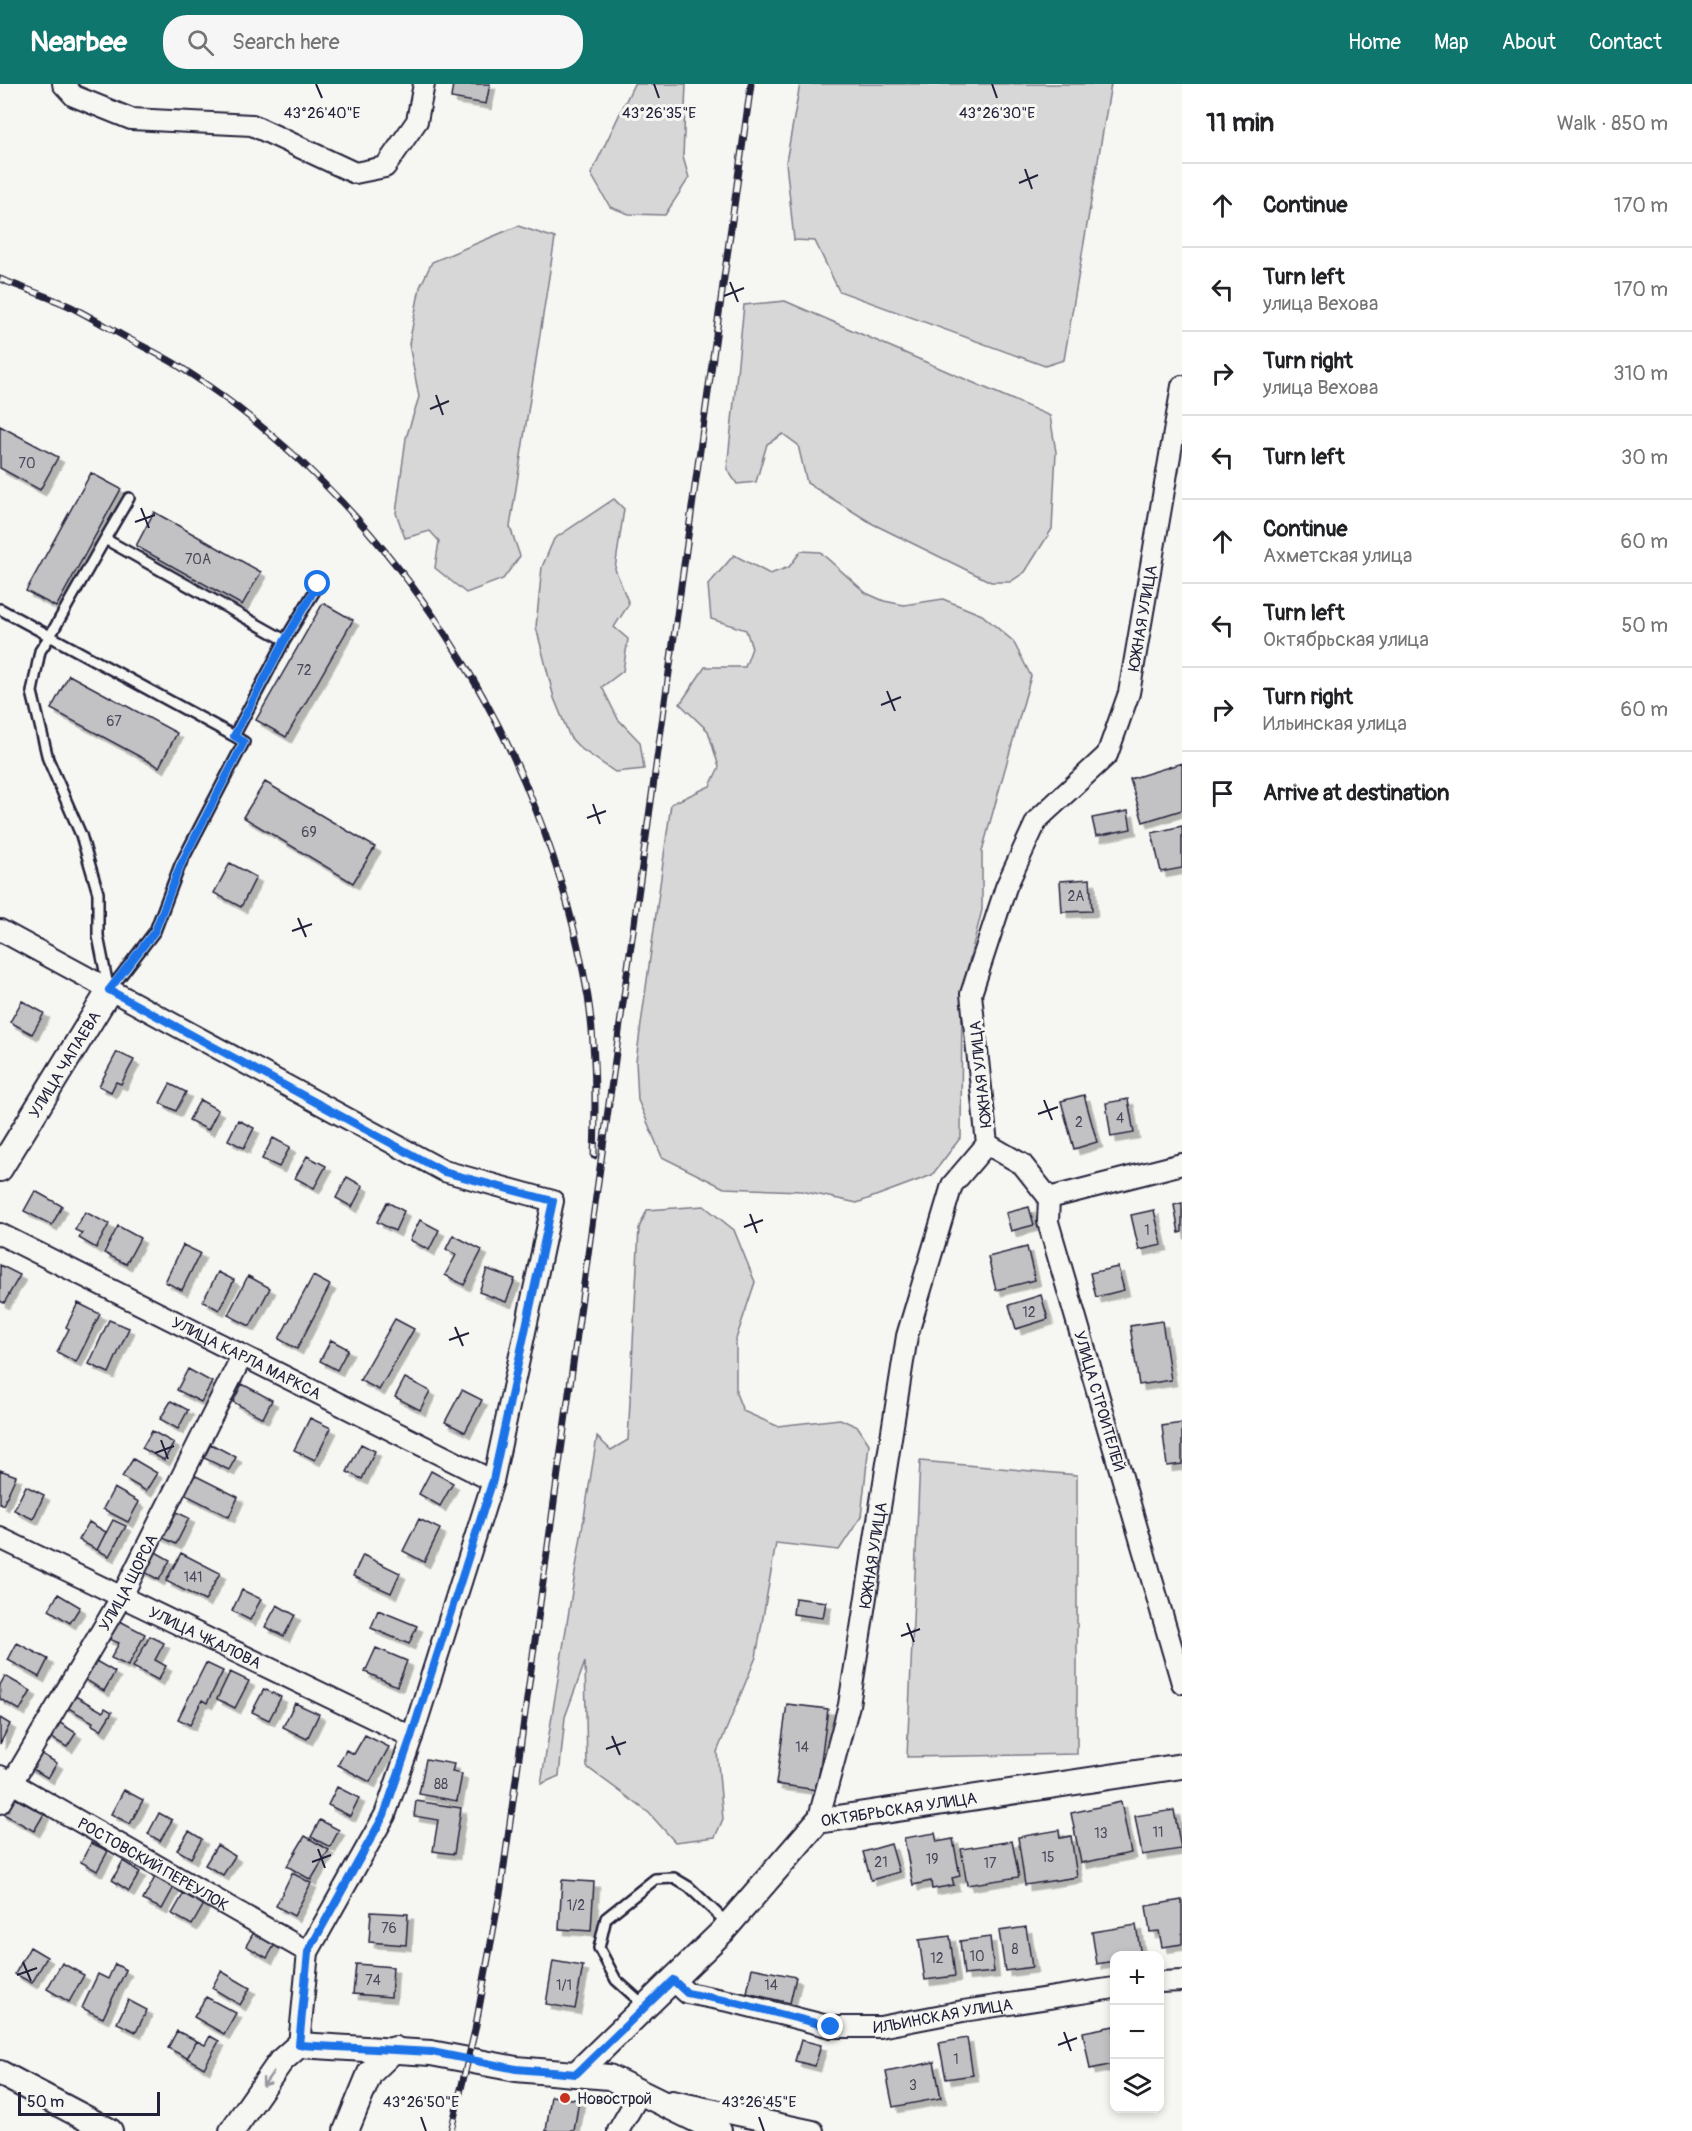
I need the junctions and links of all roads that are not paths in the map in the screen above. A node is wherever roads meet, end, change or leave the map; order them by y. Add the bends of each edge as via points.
1 (63, 84) edge
2 (424, 84) edge
3 (1182, 386) edge
4 (1179, 420) edge
5 (129, 498) dead end
6 (105, 539) junction
7 (318, 584) dead end
8 (0, 609) edge
9 (50, 636) junction
10 (285, 640) junction
11 (234, 736) junction
12 (0, 930) edge
13 (109, 990) junction
14 (987, 1144) junction
15 (1182, 1164) edge
16 (0, 1169) edge
17 (1049, 1198) junction
18 (0, 1234) edge
19 (242, 1356) junction
20 (493, 1480) junction
21 (0, 1538) edge
22 (122, 1596) junction
23 (1182, 1683) edge
24 (411, 1737) junction
25 (1182, 1766) edge
26 (6, 1780) edge
27 (0, 1803) edge
28 (818, 1821) junction
29 (729, 1924) junction
30 (308, 1952) junction
31 (673, 1980) junction
32 (1182, 1981) edge
33 (1164, 1982) edge
34 (1110, 1989) edge
35 (646, 2006) junction
36 (299, 2045) junction
37 (395, 2049) junction
38 (0, 2073) edge
39 (576, 2074) junction
40 (645, 2095) junction
41 (110, 2131) edge
42 (232, 2131) edge
43 (346, 2131) edge
44 (618, 2131) edge
45 (719, 2131) edge
46 (813, 2131) edge

1 - 2 street via 74,96 131,119 252,125 355,173 385,167 417,121
3 - 4 street, ЮЖНАЯ УЛИЦА
4 - 14 street, ЮЖНАЯ УЛИЦА via 1129,693 1107,755 1037,820 1006,887 971,994
5 - 6 lane
6 - 9 lane
6 - 10 lane
7 - 10 lane
8 - 9 lane
9 - 11 lane
9 - 13 lane via 40,651 32,692 48,759 81,835 98,893 98,936
10 - 11 lane
11 - 13 lane via 244,742 180,866 155,931
12 - 13 street
13 - 16 street, УЛИЦА ЧАПАЕВА
13 - 20 street via 444,1172 553,1201
14 - 17 street via 1022,1164
14 - 28 street, ЮЖНАЯ УЛИЦА via 952,1185 907,1336 849,1705
15 - 17 street
17 - 23 street, УЛИЦА СТРОИТЕЛЕЙ via 1048,1222
18 - 19 street, УЛИЦА КАРЛА МАРКСА
19 - 20 street, УЛИЦА КАРЛА МАРКСА
19 - 22 street, УЛИЦА ЩОРСА
20 - 24 street
21 - 22 street, УЛИЦА ЧКАЛОВА
22 - 24 street, УЛИЦА ЧКАЛОВА
22 - 26 street, УЛИЦА ЩОРСА
24 - 30 street via 384,1815
25 - 28 street, ОКТЯБРЬСКАЯ УЛИЦА
26 - 27 street, УЛИЦА ЩОРСА
26 - 30 street, РОСТОВСКИЙ ПЕРЕУЛОК
28 - 29 street, ОКТЯБРЬСКАЯ УЛИЦА
29 - 31 street, ОКТЯБРЬСКАЯ УЛИЦА
29 - 35 lane via 674,1878 655,1879 606,1918 599,1948 616,1980
30 - 36 street
31 - 34 street, ИЛЬИНСКАЯ УЛИЦА via 687,1993 831,2027 880,2026
31 - 35 street, ОКТЯБРЬСКАЯ УЛИЦА
32 - 33 street
35 - 39 street, ОКТЯБРЬСКАЯ УЛИЦА
36 - 37 street
36 -> 42 street via 281,2061
37 - 39 street via 432,2052 516,2069
37 - 43 street via 370,2073
38 - 41 street
39 - 40 street via 609,2077
40 - 44 street
40 - 45 street
40 - 46 street

